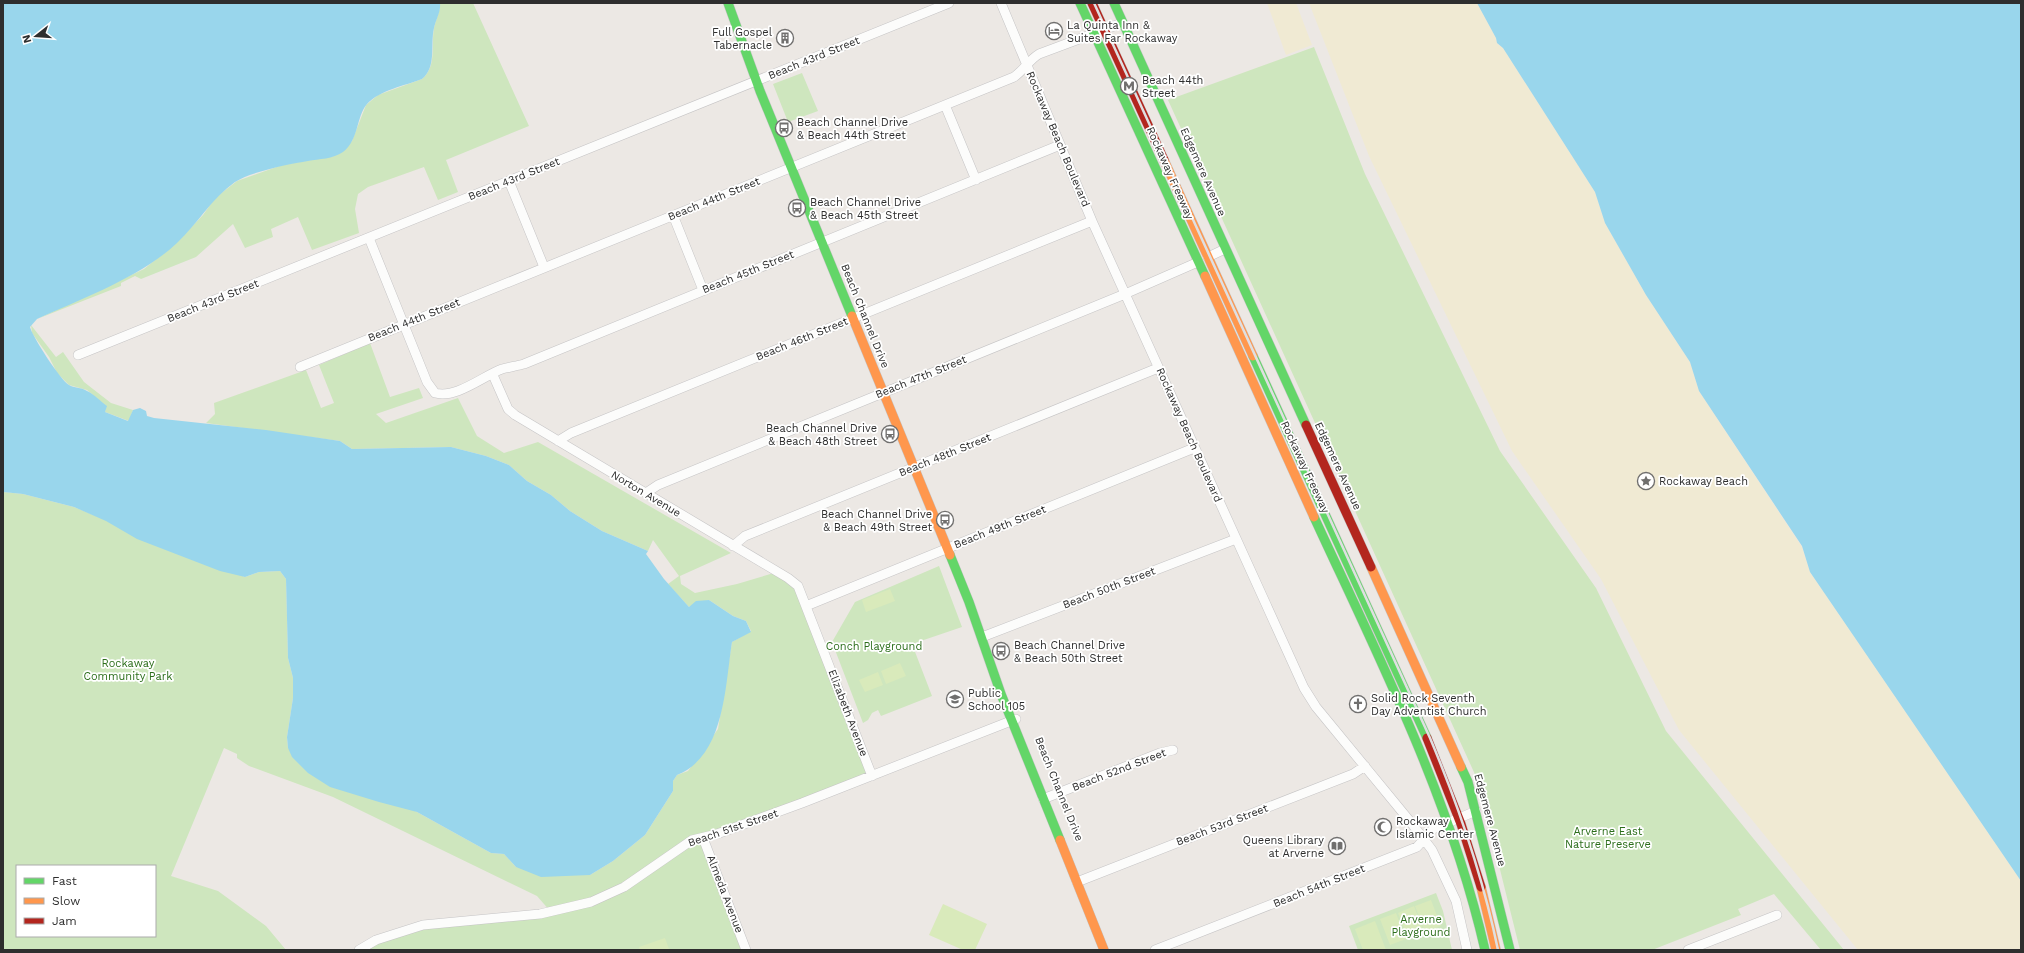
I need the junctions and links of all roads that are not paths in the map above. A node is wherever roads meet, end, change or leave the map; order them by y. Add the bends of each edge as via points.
1 (728, 3) edge
2 (949, 3) edge
3 (1000, 3) edge
4 (1080, 3) edge
5 (1092, 3) edge
6 (1114, 3) edge
7 (1122, 23) junction
8 (1104, 30) junction
9 (1094, 34) junction
10 (1027, 65) junction
11 (756, 81) junction
12 (945, 105) junction
13 (1060, 145) junction
14 (791, 167) junction
15 (976, 180) junction
16 (509, 181) junction
17 (673, 215) junction
18 (1092, 221) junction
19 (369, 238) junction
20 (822, 242) junction
21 (1225, 249) junction
22 (1208, 257) junction
23 (1198, 262) junction
24 (544, 267) junction
25 (703, 290) junction
26 (1125, 294) junction
27 (853, 318) junction
28 (403, 325) junction
29 (78, 355) dead end
30 (300, 367) dead end
31 (1158, 368) junction
32 (493, 375) junction
33 (884, 393) junction
34 (558, 441) junction
35 (1194, 448) junction
36 (914, 468) junction
37 (646, 493) junction
38 (1236, 539) junction
39 (733, 546) junction
40 (947, 549) junction
41 (806, 606) junction
42 (982, 637) junction
43 (1015, 720) junction
44 (1173, 750) dead end
45 (1365, 766) junction
46 (872, 776) junction
47 (1046, 798) junction
48 (1476, 811) junction
49 (1459, 818) junction
50 (1449, 822) junction
51 (703, 838) junction
52 (1425, 839) junction
53 (1080, 881) junction
54 (1777, 915) dead end
55 (359, 950) edge
56 (746, 950) edge
57 (1104, 950) edge
58 (1112, 950) edge
59 (1155, 950) edge
60 (1467, 950) edge
61 (1485, 950) edge
62 (1496, 950) edge
63 (1510, 950) edge
64 (1688, 950) edge

1 - 11 main road, Beach Channel Drive
2 - 11 street, Beach 43rd Street
3 - 10 street, Rockaway Beach Boulevard
4 - 9 main road, Rockaway Freeway
5 - 8 main road, Rockaway Freeway
6 - 7 main road, Edgemere Avenue
7 - 8 street, Beach 44th Street
7 - 21 main road, Edgemere Avenue
8 - 9 street, Beach 44th Street
8 - 22 main road, Rockaway Freeway
9 - 10 street, Beach 44th Street via 1039,54
9 - 23 main road, Rockaway Freeway
10 - 12 street, Beach 44th Street via 1014,77
10 - 13 street, Rockaway Beach Boulevard
11 - 14 main road, Beach Channel Drive
11 - 16 street, Beach 43rd Street
12 - 14 street, Beach 44th Street
12 - 15 street
13 - 15 street, Beach 45th Street
13 - 18 street, Rockaway Beach Boulevard
14 - 17 street, Beach 44th Street
14 - 20 main road, Beach Channel Drive
15 - 20 street, Beach 45th Street
16 - 19 street, Beach 43rd Street
16 - 24 street
17 - 24 street, Beach 44th Street
17 - 25 street
18 - 26 street, Rockaway Beach Boulevard
18 - 27 street, Beach 46th Street
19 - 28 street
19 - 29 street, Beach 43rd Street
20 - 25 street, Beach 45th Street
20 - 27 main road, Beach Channel Drive
21 - 22 street
21 - 48 main road, Edgemere Avenue via 1466,777
22 - 49 main road, Rockaway Freeway via 1424,732
23 - 26 street, Beach 47th Street
23 - 50 main road, Rockaway Freeway via 1405,716
24 - 28 street, Beach 44th Street
25 - 32 street, Beach 45th Street
26 - 31 street, Rockaway Beach Boulevard
26 - 33 street, Beach 47th Street
27 - 33 main road, Beach Channel Drive
27 - 34 street, Beach 46th Street via 570,433
28 - 30 street, Beach 44th Street
28 - 32 street, Beach 45th Street via 427,382 435,393 451,393
31 - 35 street, Rockaway Beach Boulevard
31 - 36 street, Beach 48th Street
32 - 34 street, Norton Avenue via 509,411
33 - 36 main road, Beach Channel Drive
33 - 37 street, Beach 47th Street via 658,485
34 - 37 street, Norton Avenue
35 - 38 street, Rockaway Beach Boulevard
35 - 40 street, Beach 49th Street
36 - 39 street, Beach 48th Street via 745,536
36 - 40 main road, Beach Channel Drive
37 - 39 street, Norton Avenue
38 - 42 street, Beach 50th Street
38 - 45 street, Rockaway Beach Boulevard via 1307,692 1316,707
39 - 41 street, Norton Avenue via 792,581 800,589
40 - 41 street, Beach 49th Street
40 - 42 main road, Beach Channel Drive
41 - 46 street, Elizabeth Avenue
42 - 43 main road, Beach Channel Drive via 995,679
43 - 46 street, Beach 51st Street
43 - 47 main road, Beach Channel Drive
44 - 47 street, Beach 52nd Street
45 - 52 street, Rockaway Beach Boulevard
45 - 53 street, Beach 53rd Street via 1358,772
46 - 51 street, Beach 51st Street
47 - 53 main road, Beach Channel Drive
48 - 49 street, Beach 54th Street
48 - 63 main road, Edgemere Avenue
49 - 50 street, Beach 54th Street
49 - 62 main road, Rockaway Freeway via 1484,896
50 - 52 street, Beach 54th Street via 1433,829
50 - 61 main road, Rockaway Freeway via 1470,888
51 - 55 street, Beach 51st Street via 683,845 624,887 591,902 540,914 423,925 376,940
51 - 56 street, Almeda Avenue
52 - 59 street, Beach 54th Street via 1417,847
52 - 60 street, Rockaway Beach Boulevard via 1439,862 1452,892 1460,914
53 - 57 main road, Beach Channel Drive
53 - 58 main road, Beach Channel Drive
54 - 64 street

